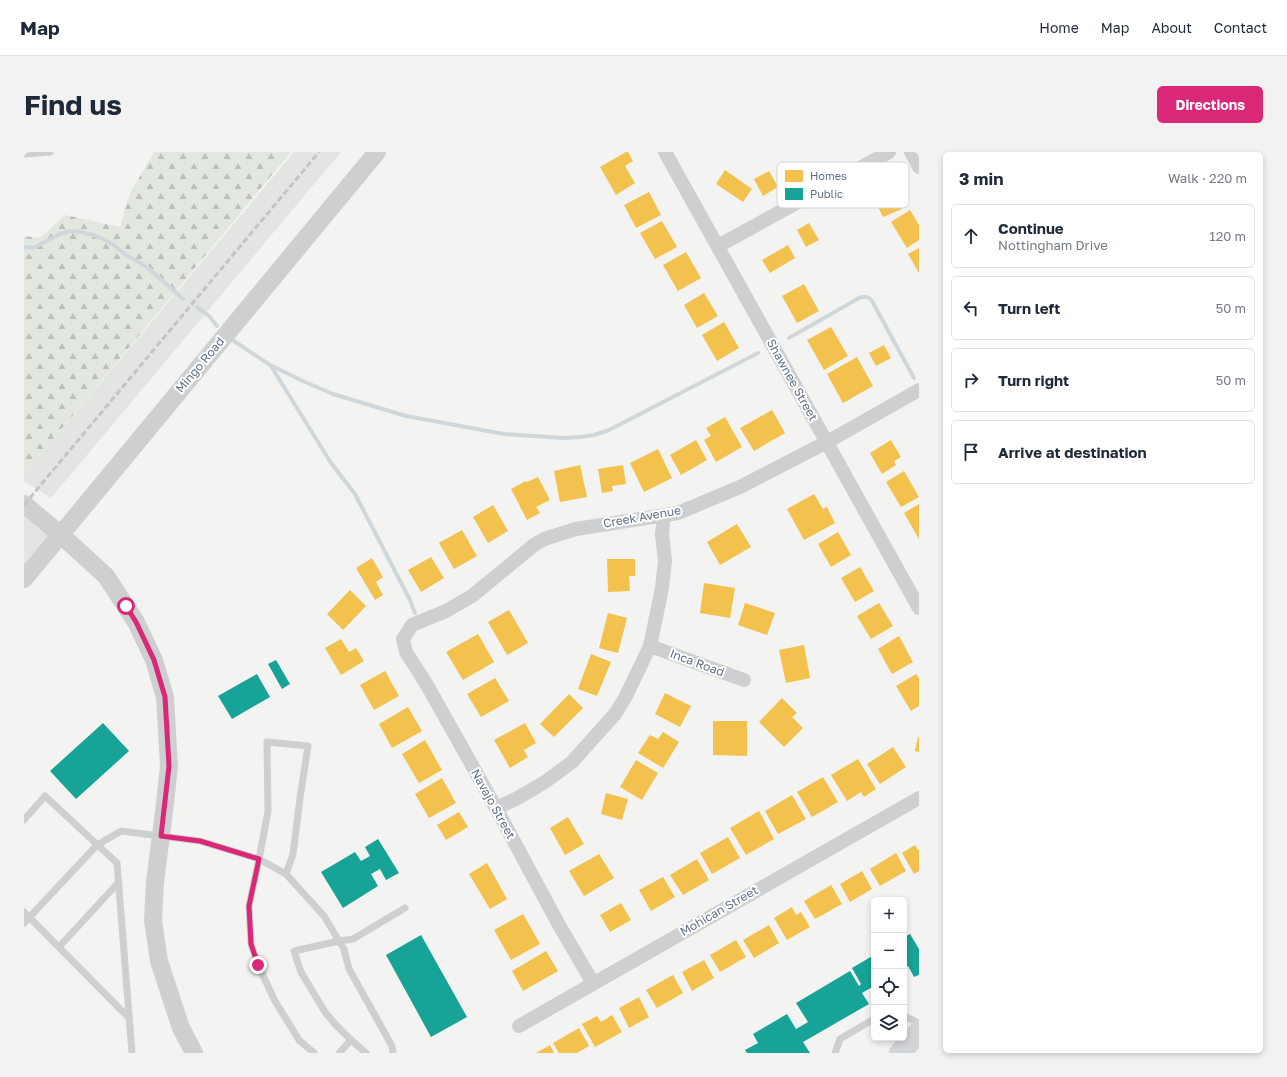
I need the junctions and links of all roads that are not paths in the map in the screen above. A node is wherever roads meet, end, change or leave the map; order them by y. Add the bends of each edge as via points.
1 (50, 152) edge
2 (377, 152) edge
3 (665, 152) edge
4 (889, 152) edge
5 (911, 152) edge
6 (24, 154) edge
7 (871, 162) edge
8 (919, 167) edge
9 (787, 208) edge
10 (718, 246) junction
11 (919, 390) edge
12 (827, 442) junction
13 (24, 504) edge
14 (664, 516) junction
15 (60, 535) junction
16 (24, 579) edge
17 (919, 608) edge
18 (412, 625) joint
19 (650, 646) junction
20 (744, 680) dead end
21 (919, 798) edge
22 (496, 808) junction
23 (24, 820) edge
24 (161, 836) junction
25 (97, 845) junction
26 (259, 859) junction
27 (286, 874) junction
28 (118, 883) junction
29 (405, 908) dead end
30 (24, 912) edge
31 (30, 917) junction
32 (24, 923) edge
33 (339, 941) junction
34 (59, 946) junction
35 (593, 983) junction
36 (907, 1017) edge
37 (129, 1018) junction
38 (871, 1021) edge
39 (919, 1023) edge
40 (519, 1026) dead end
41 (919, 1032) edge
42 (351, 1040) junction
43 (132, 1053) edge
44 (194, 1053) edge
45 (314, 1053) edge
46 (339, 1053) edge
47 (366, 1053) edge
48 (392, 1053) edge
49 (835, 1053) edge
50 (900, 1053) edge

1 - 6 lane
2 - 15 street, Mingo Road
3 - 10 street, Shawnee Street
4 - 7 street
5 - 8 street
9 - 10 street
10 - 12 street, Shawnee Street
11 - 12 street, Creek Avenue
12 - 14 street, Creek Avenue via 740,487 678,513
12 - 17 street, Shawnee Street
13 - 15 street
14 - 18 street, Creek Avenue via 576,529 544,540 534,545 472,596 446,611
14 - 19 street via 662,534 665,561
15 - 16 street, Mingo Road
15 - 24 street via 106,576 136,622 154,660 165,697 168,758
18 - 22 street, Navajo Street via 403,639 406,652
19 - 20 street, Inca Road
19 - 22 street via 615,714 572,762 545,782
21 - 35 street, Mohican Street
22 - 35 street, Navajo Street
23 - 25 lane via 45,796
24 - 25 lane via 121,831
24 - 26 lane via 200,841
24 - 44 street via 153,920 159,961 182,1028
25 - 28 lane via 116,863
25 - 31 lane
26 - 27 lane
26 - 27 lane via 268,811 267,742 308,746 293,854
26 - 45 lane via 249,906 251,944 275,1001 299,1040
27 - 33 lane via 324,916
28 - 34 lane
28 - 37 lane
29 - 33 lane via 353,939
30 - 31 lane
31 - 32 lane
31 - 34 lane
33 - 42 lane via 294,951 301,972 325,1012
33 - 48 lane via 344,949 349,969 392,1046
34 - 37 lane
35 - 40 street, Mohican Street
36 - 39 lane
37 - 43 lane
38 - 49 lane via 840,1039
41 - 50 main road
42 - 46 lane
42 - 47 lane

